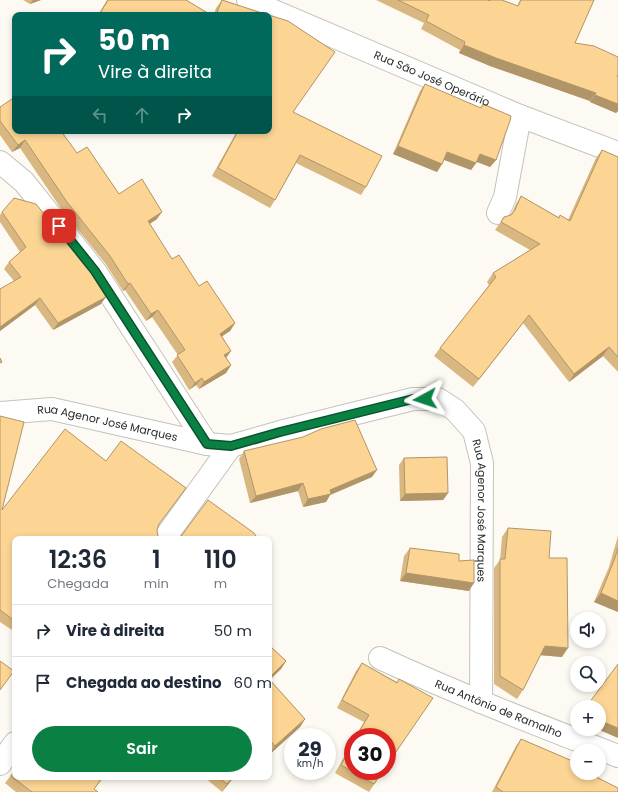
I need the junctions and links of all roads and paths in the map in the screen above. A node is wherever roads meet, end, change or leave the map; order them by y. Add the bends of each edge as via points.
1 (248, 0) edge
2 (520, 116) junction
3 (618, 153) edge
4 (0, 162) edge
5 (498, 213) dead end
6 (0, 413) edge
7 (207, 444) junction
8 (231, 446) junction
9 (166, 536) edge
10 (380, 658) dead end
11 (481, 702) junction
12 (12, 747) edge
13 (618, 756) edge
14 (0, 764) edge

1 - 2 street, Rua São José Operário
2 - 3 street, Rua São José Operário
2 - 5 street via 505,197
4 - 7 street via 24,182 95,271
6 - 7 street, Rua Agenor José Marques via 52,409
7 - 8 street, Rua Agenor José Marques
8 - 9 street
8 - 11 street, Rua Agenor José Marques via 413,399 438,399 455,410 474,431 482,462
10 - 11 street, Rua Antônio de Ramalho
11 - 13 street, Rua Antônio de Ramalho
12 - 14 street

